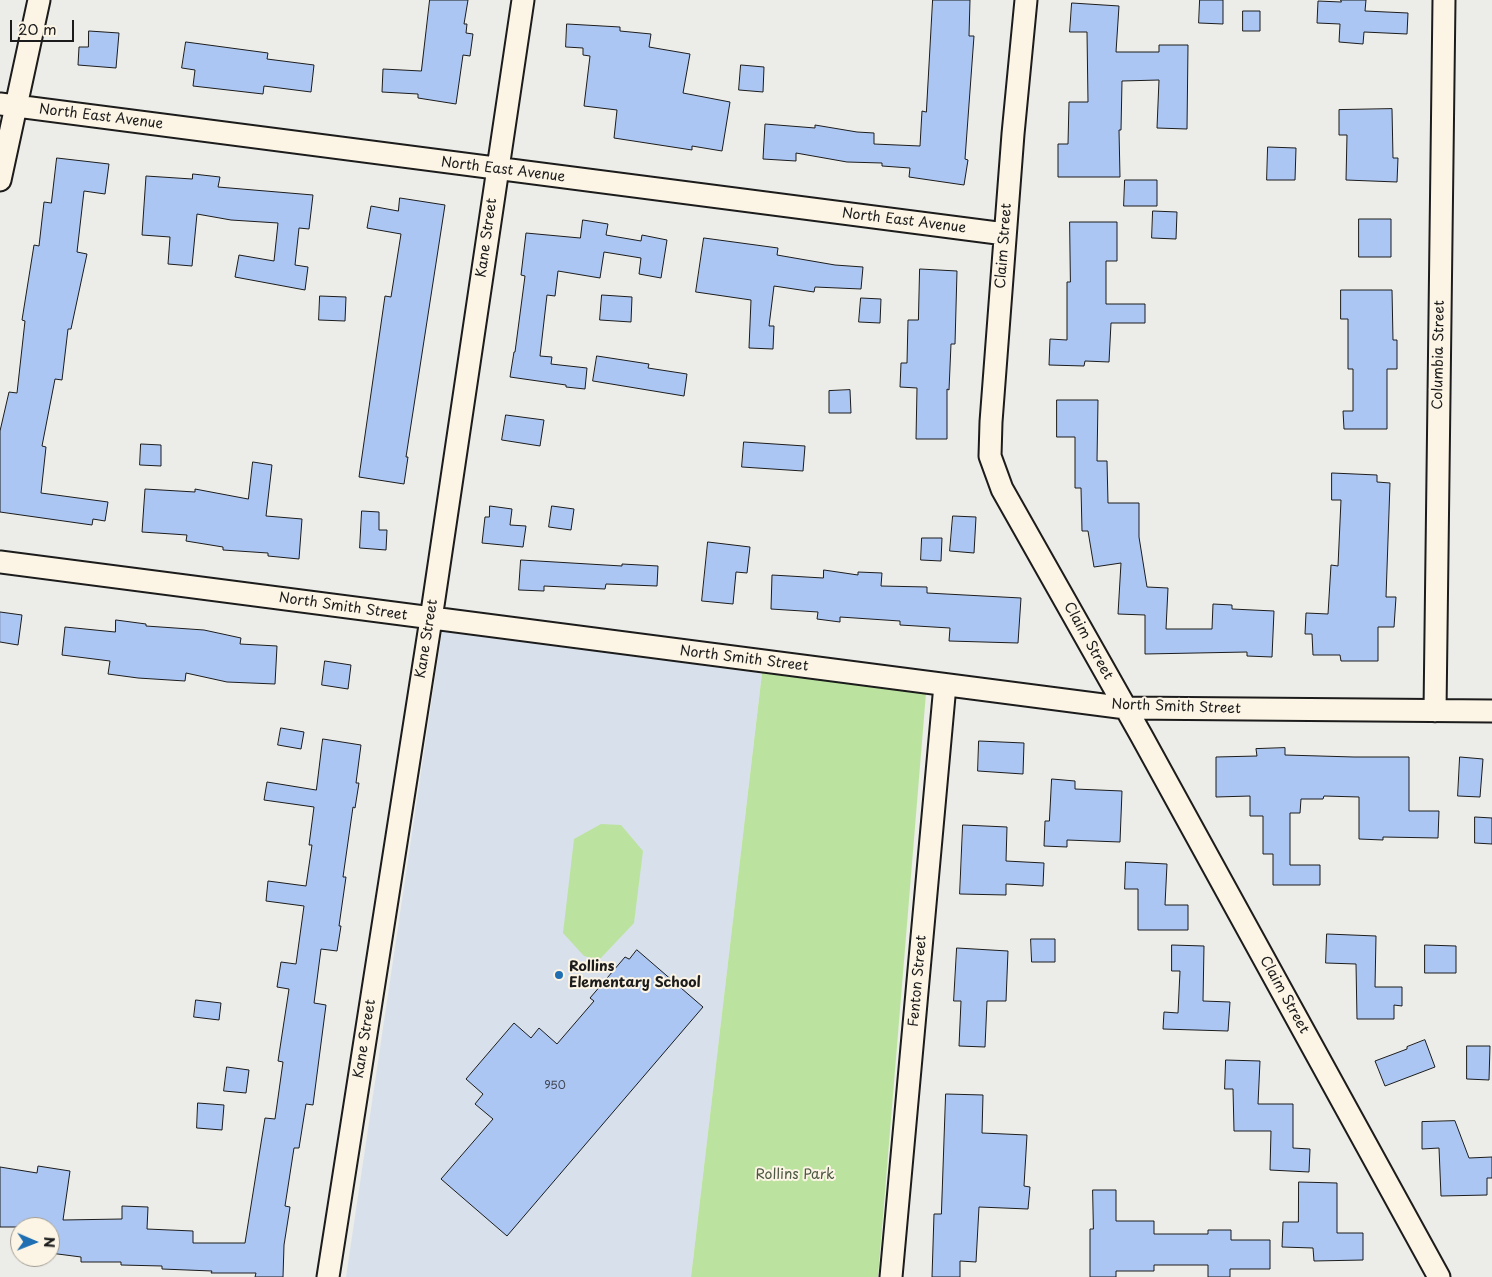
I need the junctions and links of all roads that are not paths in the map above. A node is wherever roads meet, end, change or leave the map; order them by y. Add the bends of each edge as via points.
1 (39, 0) edge
2 (523, 0) edge
3 (1026, 0) edge
4 (1444, 0) edge
5 (8, 105) edge
6 (497, 169) junction
7 (0, 180) edge
8 (1005, 234) junction
9 (0, 562) edge
10 (430, 619) junction
11 (945, 685) junction
12 (1126, 708) junction
13 (1435, 711) junction
14 (1492, 711) edge
15 (328, 1277) edge
16 (891, 1277) edge
17 (1439, 1277) edge

1 - 5 street
2 - 6 street, Kane Street
3 - 8 street, Claim Street
4 - 13 street, Columbia Street
5 - 6 street, North East Avenue
5 - 7 street
6 - 8 street, North East Avenue
6 - 10 street, Kane Street
8 - 12 street, Claim Street via 990,456 1002,489
9 - 10 street, North Smith Street
10 - 11 street, North Smith Street
10 - 15 street, Kane Street
11 - 12 street, North Smith Street
11 - 16 street, Fenton Street
12 - 13 street, North Smith Street
12 - 17 street, Claim Street
13 - 14 street, North Smith Street

